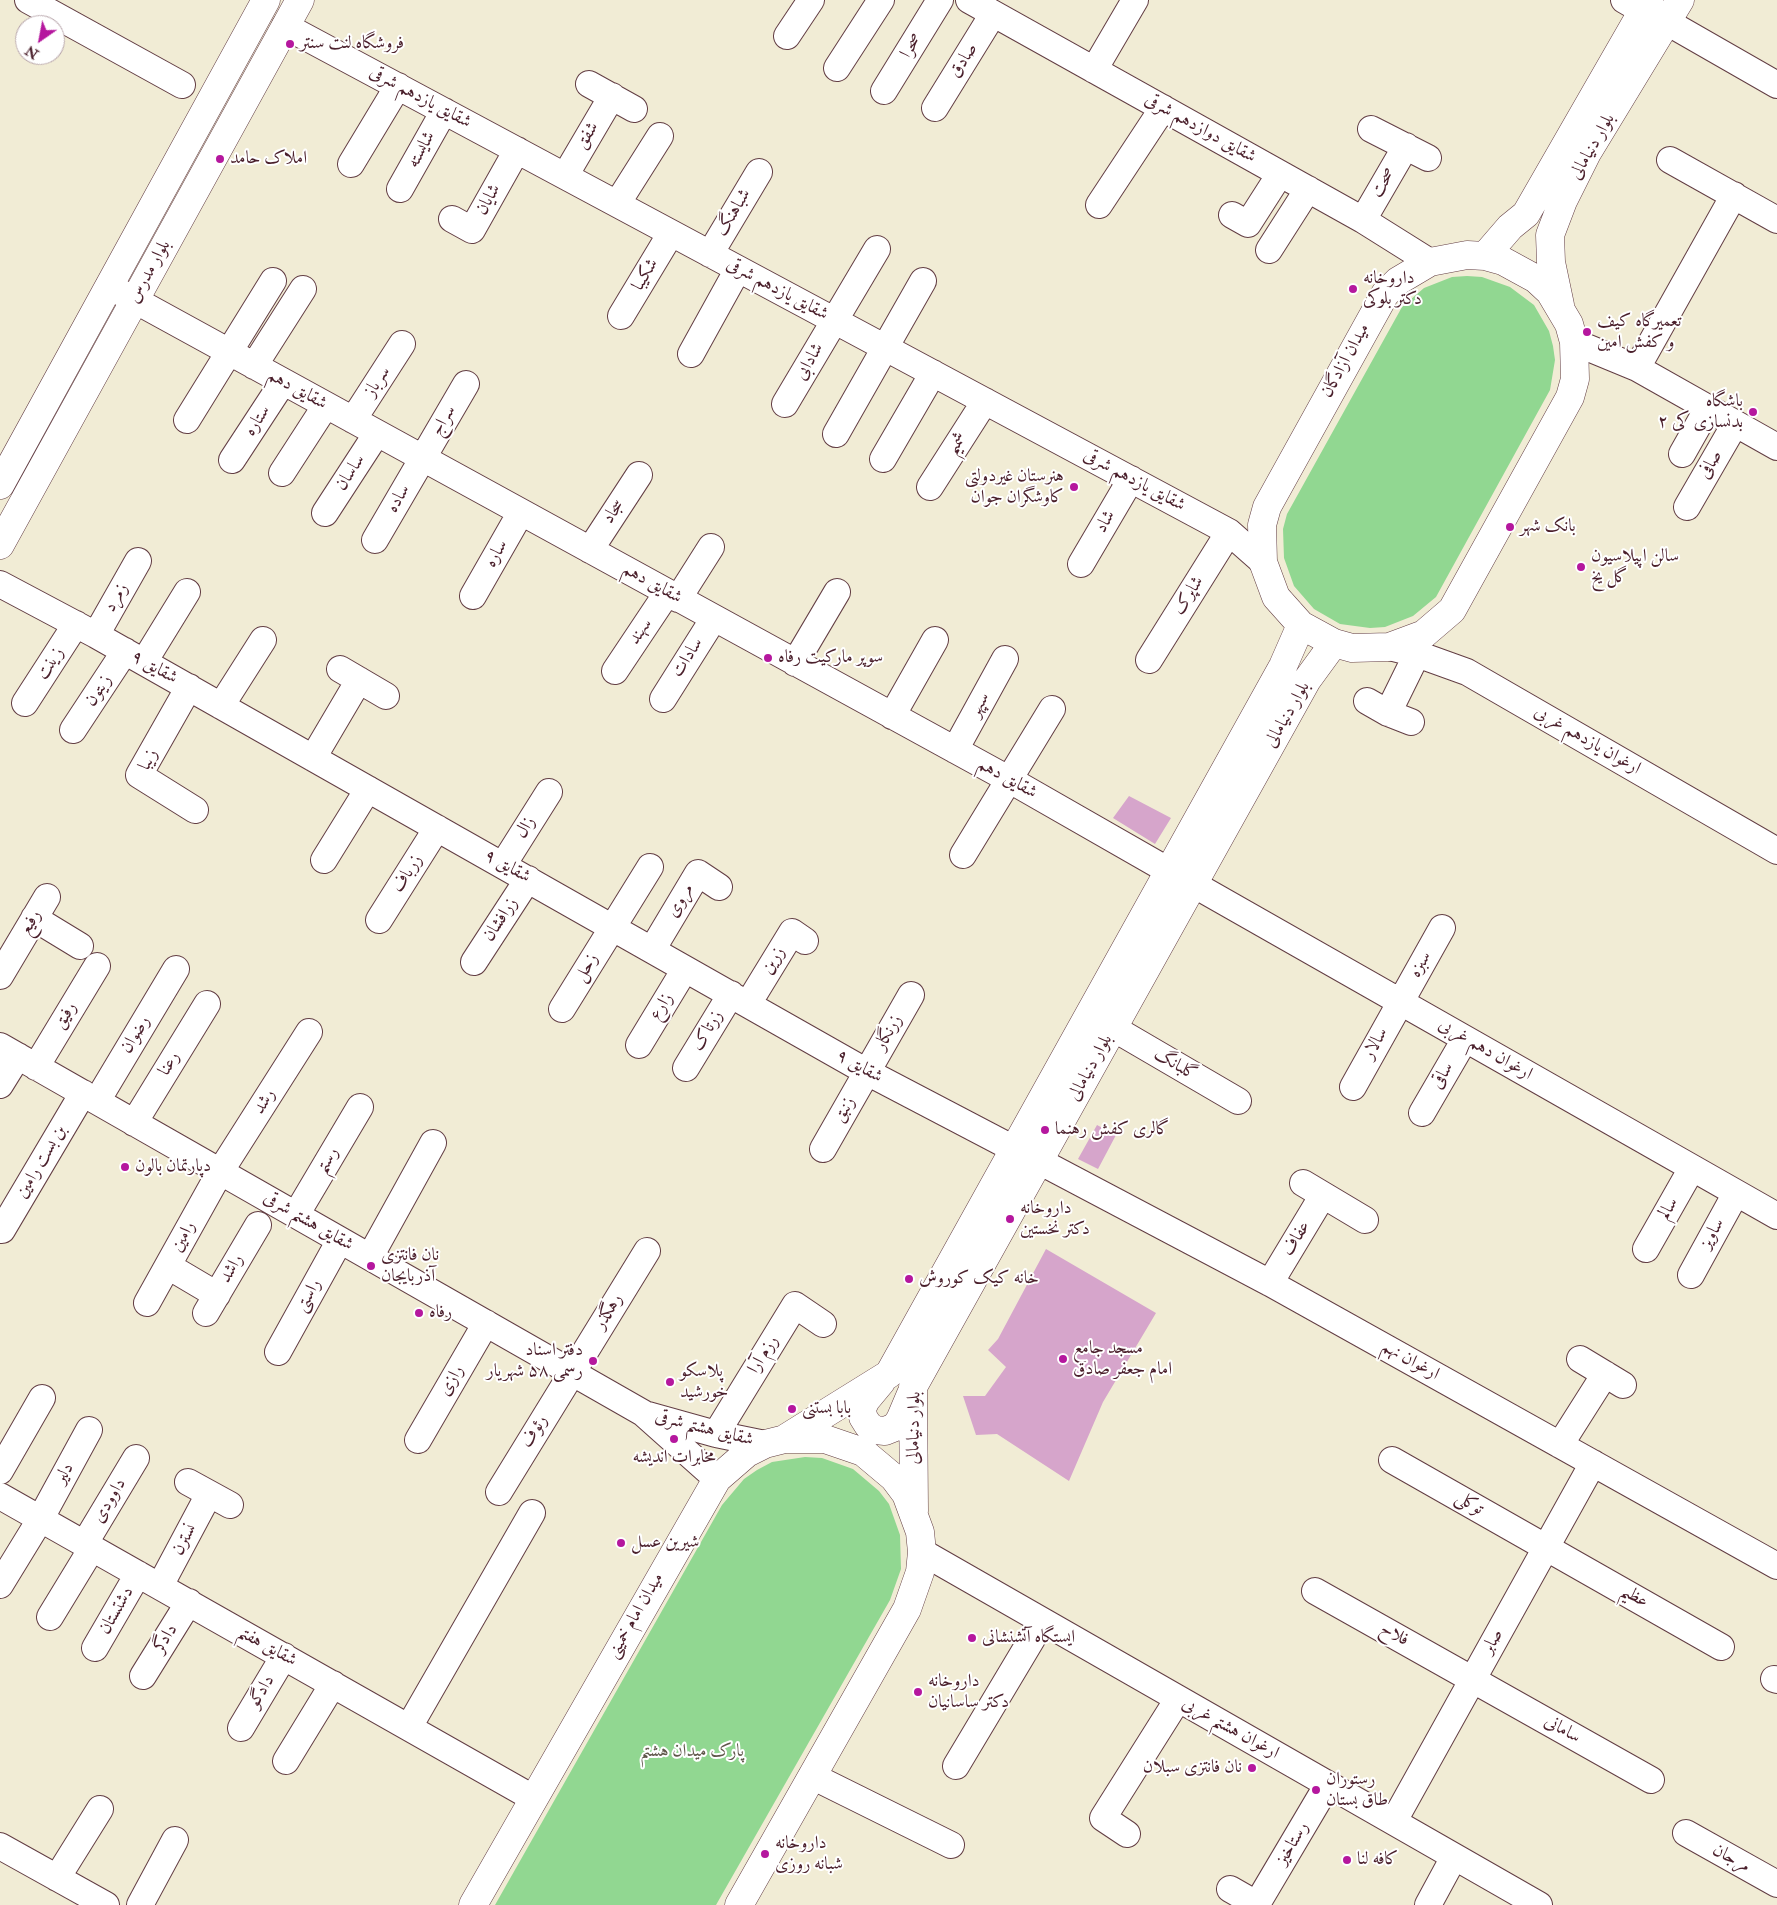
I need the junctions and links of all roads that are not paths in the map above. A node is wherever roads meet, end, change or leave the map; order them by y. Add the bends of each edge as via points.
1 (28, 0) edge
2 (266, 0) edge
3 (300, 0) edge
4 (810, 0) edge
5 (881, 0) edge
6 (940, 0) edge
7 (1135, 0) edge
8 (979, 4) edge
9 (1638, 4) edge
10 (1674, 11) edge
11 (285, 26) junction
12 (787, 36) dead end
13 (837, 68) dead end
14 (1094, 70) junction
15 (588, 84) dead end
16 (182, 85) dead end
17 (1777, 85) edge
18 (398, 86) junction
19 (884, 91) dead end
20 (612, 96) junction
21 (935, 108) dead end
22 (1163, 108) junction
23 (634, 109) dead end
24 (444, 111) junction
25 (1371, 129) dead end
26 (660, 136) dead end
27 (517, 150) junction
28 (1670, 160) dead end
29 (351, 164) dead end
30 (759, 172) dead end
31 (1280, 174) junction
32 (565, 176) junction
33 (400, 189) dead end
34 (1308, 189) junction
35 (1734, 195) junction
36 (617, 204) junction
37 (1099, 205) dead end
38 (1232, 215) dead end
39 (452, 219) dead end
40 (1363, 220) junction
41 (1777, 220) edge
42 (671, 233) junction
43 (877, 249) dead end
44 (1270, 250) dead end
45 (710, 254) junction
46 (1485, 256) junction
47 (1430, 262) junction
48 (738, 269) junction
49 (923, 280) dead end
50 (273, 281) dead end
51 (109, 286) junction
52 (303, 289) dead end
53 (134, 300) junction
54 (1560, 307) junction
55 (621, 316) dead end
56 (834, 320) junction
57 (1574, 342) junction
58 (402, 344) dead end
59 (886, 348) junction
60 (229, 352) junction
61 (691, 354) dead end
62 (254, 366) junction
63 (1636, 368) junction
64 (933, 373) junction
65 (283, 382) junction
66 (466, 384) dead end
67 (984, 401) junction
68 (785, 404) dead end
69 (326, 405) junction
70 (1708, 408) junction
71 (187, 420) dead end
72 (353, 420) junction
73 (1735, 424) junction
74 (377, 433) junction
75 (836, 434) dead end
76 (1777, 447) edge
77 (1682, 454) dead end
78 (422, 458) junction
79 (883, 459) dead end
80 (232, 460) dead end
81 (282, 473) dead end
82 (639, 475) dead end
83 (1131, 480) junction
84 (0, 484) edge
85 (930, 487) dead end
86 (1687, 507) dead end
87 (325, 512) dead end
88 (521, 512) junction
89 (1229, 532) junction
90 (375, 540) dead end
91 (0, 545) edge
92 (711, 547) dead end
93 (590, 550) junction
94 (138, 561) dead end
95 (1263, 562) junction
96 (1081, 564) dead end
97 (0, 584) edge
98 (187, 592) dead end
99 (837, 592) dead end
100 (473, 596) dead end
101 (673, 596) junction
102 (714, 618) junction
103 (1301, 625) junction
104 (86, 629) junction
105 (263, 640) dead end
106 (935, 640) dead end
107 (1334, 643) junction
108 (1389, 648) junction
109 (1417, 654) junction
110 (134, 657) junction
111 (1005, 659) dead end
112 (1149, 660) dead end
113 (795, 663) junction
114 (615, 671) dead end
115 (189, 687) junction
116 (386, 696) dead end
117 (663, 699) dead end
118 (25, 703) dead end
119 (221, 706) junction
120 (1052, 709) dead end
121 (1389, 712) dead end
122 (892, 716) junction
123 (74, 730) dead end
124 (954, 750) junction
125 (313, 758) junction
126 (1010, 780) junction
127 (368, 789) junction
128 (549, 792) dead end
129 (195, 810) dead end
130 (437, 828) junction
131 (1777, 851) edge
132 (963, 855) dead end
133 (324, 860) dead end
134 (503, 865) junction
135 (650, 867) dead end
136 (1169, 870) junction
137 (528, 879) junction
138 (1193, 884) junction
139 (719, 886) dead end
140 (379, 920) dead end
141 (612, 927) junction
142 (1442, 928) dead end
143 (805, 941) dead end
144 (80, 946) dead end
145 (652, 950) junction
146 (474, 962) dead end
147 (97, 966) dead end
148 (176, 969) dead end
149 (685, 969) junction
150 (0, 976) edge
151 (911, 995) dead end
152 (740, 999) junction
153 (1400, 1002) junction
154 (206, 1004) dead end
155 (562, 1009) dead end
156 (1113, 1028) junction
157 (309, 1032) dead end
158 (1465, 1039) junction
159 (639, 1045) dead end
160 (18, 1057) edge
161 (686, 1068) dead end
162 (868, 1072) junction
163 (0, 1085) edge
164 (1353, 1087) dead end
165 (90, 1098) junction
166 (1238, 1102) dead end
167 (360, 1107) dead end
168 (1422, 1113) dead end
169 (134, 1123) junction
170 (433, 1143) dead end
171 (823, 1149) dead end
172 (1014, 1149) junction
173 (1039, 1161) junction
174 (1692, 1168) junction
175 (220, 1172) junction
176 (1736, 1193) junction
177 (296, 1215) junction
178 (1777, 1216) edge
179 (1365, 1220) dead end
180 (258, 1225) dead end
181 (2, 1230) dead end
182 (340, 1240) junction
183 (1646, 1250) dead end
184 (647, 1251) dead end
185 (370, 1257) junction
186 (168, 1266) junction
187 (1691, 1275) dead end
188 (1270, 1282) junction
189 (148, 1303) dead end
190 (486, 1323) junction
191 (823, 1324) dead end
192 (278, 1352) dead end
193 (1580, 1359) dead end
194 (572, 1373) junction
195 (889, 1374) junction
196 (913, 1387) junction
197 (42, 1398) dead end
198 (643, 1413) junction
199 (89, 1430) dead end
200 (716, 1434) junction
201 (418, 1440) dead end
202 (775, 1441) junction
203 (1560, 1445) junction
204 (136, 1458) dead end
205 (1392, 1460) dead end
206 (1593, 1463) junction
207 (0, 1471) edge
208 (717, 1479) junction
209 (499, 1492) dead end
210 (209, 1494) dead end
211 (0, 1496) edge
212 (914, 1512) junction
213 (532, 1513) dead end
214 (41, 1518) junction
215 (88, 1546) junction
216 (1546, 1548) junction
217 (922, 1552) junction
218 (1777, 1566) edge
219 (149, 1580) junction
220 (0, 1585) edge
221 (1315, 1591) dead end
222 (189, 1602) junction
223 (50, 1617) dead end
224 (1042, 1622) junction
225 (1721, 1647) dead end
226 (95, 1648) dead end
227 (284, 1656) junction
228 (143, 1676) dead end
229 (1473, 1679) junction
230 (333, 1684) junction
231 (1178, 1699) junction
232 (410, 1727) junction
233 (240, 1728) dead end
234 (286, 1761) dead end
235 (956, 1766) dead end
236 (812, 1776) junction
237 (1652, 1780) dead end
238 (1328, 1784) junction
239 (534, 1798) junction
240 (100, 1809) dead end
241 (1394, 1821) junction
242 (1686, 1833) dead end
243 (1127, 1834) dead end
244 (176, 1840) dead end
245 (951, 1845) dead end
246 (0, 1846) edge
247 (1454, 1857) junction
248 (57, 1878) junction
249 (1777, 1884) edge
250 (1230, 1889) dead end
251 (1532, 1903) edge
252 (742, 1904) edge
253 (106, 1905) edge
254 (140, 1905) edge
255 (472, 1905) edge
256 (1257, 1905) edge
257 (1428, 1905) edge

1 - 16 street
2 - 51 main road, بلوار مدرس
3 - 11 main road, بلوار مدرس
4 - 12 street
5 - 13 street
6 - 19 street, صحرا
7 - 14 street
8 - 14 street, شقایق دوازدهم شرقی
8 - 21 street, صادق
9 - 46 main road, بلوار دنیامالی via 1526,214
10 - 17 street
10 - 54 main road, بلوار دنیامالی via 1587,153 1563,201 1550,236 1551,262
11 - 18 street, شقایق یازدهم شرقی
11 - 53 main road, بلوار مدرس
14 - 22 street, شقایق دوازدهم شرقی
15 - 20 street
18 - 24 street, شقایق یازدهم شرقی
18 - 29 street
20 - 23 street
20 - 32 street, شفق
22 - 31 street, شقایق دوازدهم شرقی
22 - 37 street
24 - 27 street, شقایق یازدهم شرقی
24 - 33 street, شایسته
25 - 40 street, صحت via 1417,152
26 - 36 street
27 - 32 street, شقایق یازدهم شرقی
27 - 39 street, شایان via 472,230
28 - 35 street
30 - 45 street, شباهنگ
31 - 34 street, شقایق دوازدهم شرقی
31 - 38 street via 1248,224
32 - 36 street, شقایق یازدهم شرقی
34 - 40 street, شقایق دوازدهم شرقی
34 - 44 street
35 - 41 street
35 - 63 street
36 - 42 street, شقایق یازدهم شرقی
40 - 47 street, شقایق دوازدهم شرقی
42 - 45 street, شقایق یازدهم شرقی
42 - 55 street, شکیبا
43 - 56 street, شادابی
45 - 48 street, شقایق یازدهم شرقی
46 - 47 main road, میدان آزادگان via 1448,257
46 - 54 main road, میدان آزادگان via 1512,264 1536,279
47 - 95 main road, میدان آزادگان via 1398,281 1385,294 1366,326 1267,507 1262,534
48 - 56 street, شقایق یازدهم شرقی
48 - 61 street
49 - 59 street
50 - 60 street
51 - 53 street, شقایق دهم
51 - 84 main road, بلوار مدرس
52 - 62 street
53 - 60 street, شقایق دهم
53 - 91 main road, بلوار مدرس
54 - 57 main road, میدان آزادگان
56 - 59 street, شقایق یازدهم شرقی
56 - 68 street, شادابی
57 - 63 street
57 - 108 main road, میدان آزادگان via 1575,379 1570,397 1462,595 1452,610 1424,634
58 - 72 street, سرباز
59 - 64 street, شقایق یازدهم شرقی
59 - 75 street
60 - 62 street, شقایق دهم
60 - 71 street
62 - 65 street, شقایق دهم
63 - 70 street
64 - 67 street, شقایق یازدهم شرقی
64 - 79 street
65 - 69 street, شقایق دهم
65 - 80 street, ستاره
66 - 78 street, سراج
67 - 83 street, شقایق یازدهم شرقی
67 - 85 street, شمیم
69 - 72 street, شقایق دهم
69 - 81 street
70 - 73 street
70 - 77 street
72 - 74 street, شقایق دهم
73 - 76 street
73 - 86 street, صافی
74 - 78 street, شقایق دهم
74 - 87 street, ساسان
78 - 88 street, شقایق دهم
78 - 90 street, ساده
82 - 93 street, سجاد
83 - 89 street, شقایق یازدهم شرقی
83 - 96 street, شاد
88 - 93 street, شقایق دهم
88 - 100 street, ساره
89 - 95 street, شقایق یازدهم شرقی
89 - 112 street, شاپرک
92 - 101 street, سهند
93 - 101 street, شقایق دهم
94 - 104 street, زمرد
95 - 103 main road, میدان آزادگان via 1276,597
97 - 104 street, شقایق ۹
98 - 110 street, زیتون
99 - 113 street
101 - 102 street, شقایق دهم
101 - 114 street, سهند
102 - 113 street, شقایق دهم
102 - 117 street, سادات
103 - 107 main road, میدان آزادگان
103 - 136 main road, بلوار دنیامالی via 1282,666
104 - 110 street, شقایق ۹
104 - 118 street, زینت
105 - 119 street
106 - 122 street
107 - 108 main road, میدان آزادگان via 1370,649
107 - 138 main road, بلوار دنیامالی via 1307,680
108 - 109 street, ارغوان یازدهم غربی
109 - 121 street
109 - 131 street, ارغوان یازدهم غربی via 1467,672
110 - 115 street, شقایق ۹
110 - 123 street, زیتون
111 - 124 street, سپهر
113 - 122 street, شقایق دهم
115 - 119 street, شقایق ۹
115 - 129 street, زیبا via 139,775
116 - 125 street via 349,674
119 - 125 street, شقایق ۹
120 - 126 street
122 - 124 street, شقایق دهم
124 - 126 street, شقایق دهم
125 - 127 street, شقایق ۹
126 - 132 street
126 - 136 street, شقایق دهم
127 - 130 street, شقایق ۹
127 - 133 street
128 - 134 street, زال
130 - 134 street, شقایق ۹
130 - 140 street, زرباف
134 - 137 street, شقایق ۹
135 - 141 street, زحل
136 - 172 main road, بلوار دنیامالی
137 - 141 street, شقایق ۹
137 - 146 street, زرافشان
138 - 153 street, ارغوان دهم غربی
138 - 156 main road, بلوار دنیامالی
139 - 145 street, مروی via 698,873
141 - 145 street, شقایق ۹
141 - 155 street, زحل
142 - 153 street, سبزه
143 - 152 street, زرین via 792,932
144 - 150 street, رفیع via 41,908
145 - 149 street, شقایق ۹
147 - 160 street, رفیق
148 - 165 street, رضوان
149 - 152 street, شقایق ۹
149 - 159 street, زارع
151 - 162 street, زرنگار
152 - 161 street, زرتاک
152 - 162 street, شقایق ۹
153 - 158 street, ارغوان دهم غربی
153 - 164 street, سالار
154 - 169 street, رعنا
156 - 166 street, گلبانگ
156 - 173 main road, بلوار دنیامالی
157 - 175 street, رشد
158 - 168 street, ساقی
158 - 174 street, ارغوان دهم غربی
160 - 163 street, رفیق
160 - 165 street, شقایق هشتم شرقی
162 - 171 street, زنبق
162 - 172 street, شقایق ۹
165 - 169 street, شقایق هشتم شرقی
165 - 181 street, بن بست رامین
167 - 177 street, رستم
169 - 175 street, شقایق هشتم شرقی
170 - 185 street
172 - 195 main road, بلوار دنیامالی
173 - 188 street, ارغوان نهم
173 - 196 main road, بلوار دنیامالی
174 - 176 street, ارغوان دهم غربی
174 - 183 street, سالم
175 - 177 street, شقایق هشتم شرقی
175 - 186 street, رامین
176 - 178 street, ارغوان دهم غربی
176 - 187 street, ساویز
177 - 182 street, شقایق هشتم شرقی
179 - 188 street, عفاف via 1313,1189
180 - 186 street, راشد via 212,1304
182 - 185 street, شقایق هشتم شرقی
182 - 192 street, راستی
184 - 194 street, رهگذر
185 - 190 street, شقایق هشتم شرقی
186 - 189 street, رامین
188 - 203 street, ارغوان نهم
190 - 194 street, شقایق هشتم شرقی
190 - 201 street, رازی
191 - 200 street, رزم آرا via 795,1305
193 - 203 street via 1614,1379
194 - 198 street, شقایق هشتم شرقی
194 - 209 street, رئوف
195 - 196 main road via 862,1408 863,1417 875,1430 895,1427
195 - 202 main road, بلوار دنیامالی
196 - 212 main road, بلوار دنیامالی
197 - 207 street
198 - 200 street, شقایق هشتم شرقی
198 - 208 street, شقایق هشتم شرقی
199 - 214 street, دلیر
200 - 202 street, شقایق هشتم شرقی
202 - 208 main road, میدان امام خمینی via 742,1456
202 - 212 main road, میدان امام خمینی via 825,1438 863,1452 894,1478
203 - 206 street, ارغوان نهم
204 - 215 street, داوودی
205 - 216 street, توکلی
206 - 216 street, صابر
206 - 218 street, ارغوان نهم
208 - 239 main road, میدان امام خمینی
210 - 219 street, نسترن
211 - 214 street, شقایق هفتم
212 - 217 main road, میدان امام خمینی
213 - 232 street
214 - 215 street, شقایق هفتم
214 - 220 street, دلیر
215 - 219 street, شقایق هفتم
215 - 223 street, داوودی
216 - 225 street, عظیم
216 - 229 street, صابر
217 - 224 street, ارغوان هشتم غربی
217 - 236 main road, میدان امام خمینی via 920,1572 907,1609
219 - 222 street, شقایق هفتم
219 - 226 street, دشتستان
221 - 229 street, فلاح
222 - 227 street, شقایق هفتم
222 - 228 street, دادگر
224 - 231 street, ارغوان هشتم غربی
224 - 235 street
227 - 230 street, شقایق هفتم
227 - 233 street, دادگو
229 - 237 street, سامانی
229 - 241 street, صابر
230 - 232 street, شقایق هفتم
230 - 234 street
231 - 238 street, ارغوان هشتم غربی
231 - 243 street via 1104,1818
232 - 239 street, شقایق هفتم
236 - 245 street
236 - 252 main road, میدان امام خمینی
238 - 241 street, ارغوان هشتم غربی
238 - 256 street, رستاخیز
239 - 255 main road, میدان امام خمینی
240 - 248 street
241 - 247 street, ارغوان هشتم غربی
242 - 249 street, مرجان
244 - 254 street
246 - 248 street
247 - 251 street, ارغوان هشتم غربی
247 - 257 street
248 - 253 street
250 - 256 street

